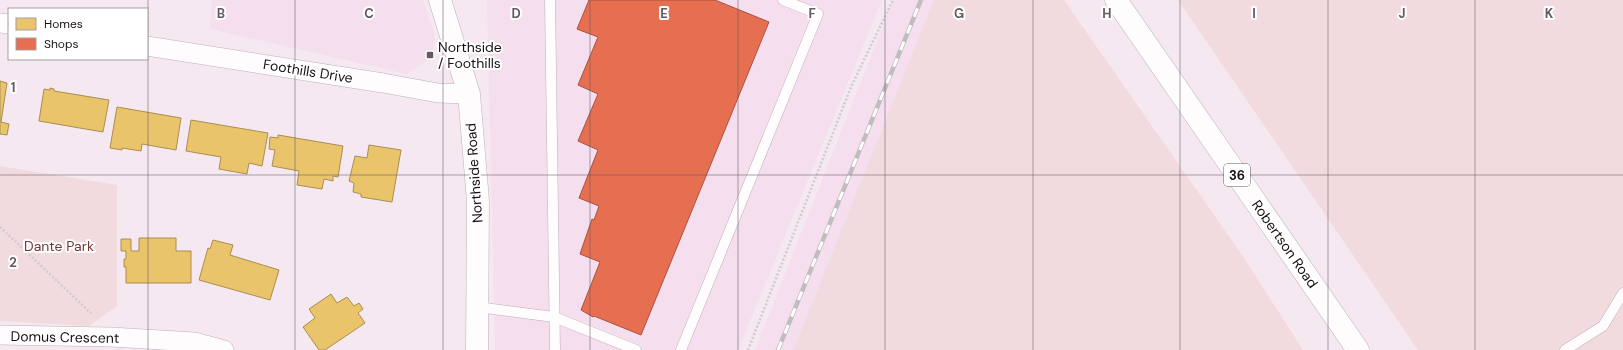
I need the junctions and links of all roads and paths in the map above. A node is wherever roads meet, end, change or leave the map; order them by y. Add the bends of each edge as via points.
1 (440, 0) edge
2 (550, 0) edge
3 (783, 0) edge
4 (893, 0) edge
5 (1116, 0) edge
6 (148, 46) edge
7 (469, 94) junction
8 (0, 227) edge
9 (1623, 293) edge
10 (477, 307) junction
11 (554, 317) junction
12 (0, 335) edge
13 (111, 337) junction
14 (224, 350) edge
15 (477, 350) edge
16 (555, 350) edge
17 (636, 350) edge
18 (681, 350) edge
19 (748, 350) edge
20 (1358, 350) edge
21 (1564, 350) edge

1 - 7 main road, Northside Road
2 - 11 lane
3 - 18 lane via 818,14
4 - 19 path via 851,87
5 - 20 main road, Robertson Road / 36
6 - 7 street, Foothills Drive via 438,93
7 - 10 main road, Northside Road via 478,201
8 - 13 path via 93,315
9 - 21 lane via 1603,326
10 - 11 lane
10 - 15 main road, Northside Road
11 - 16 lane
11 - 17 lane
12 - 13 street, Domus Crescent
13 - 14 street, Domus Crescent via 194,342

